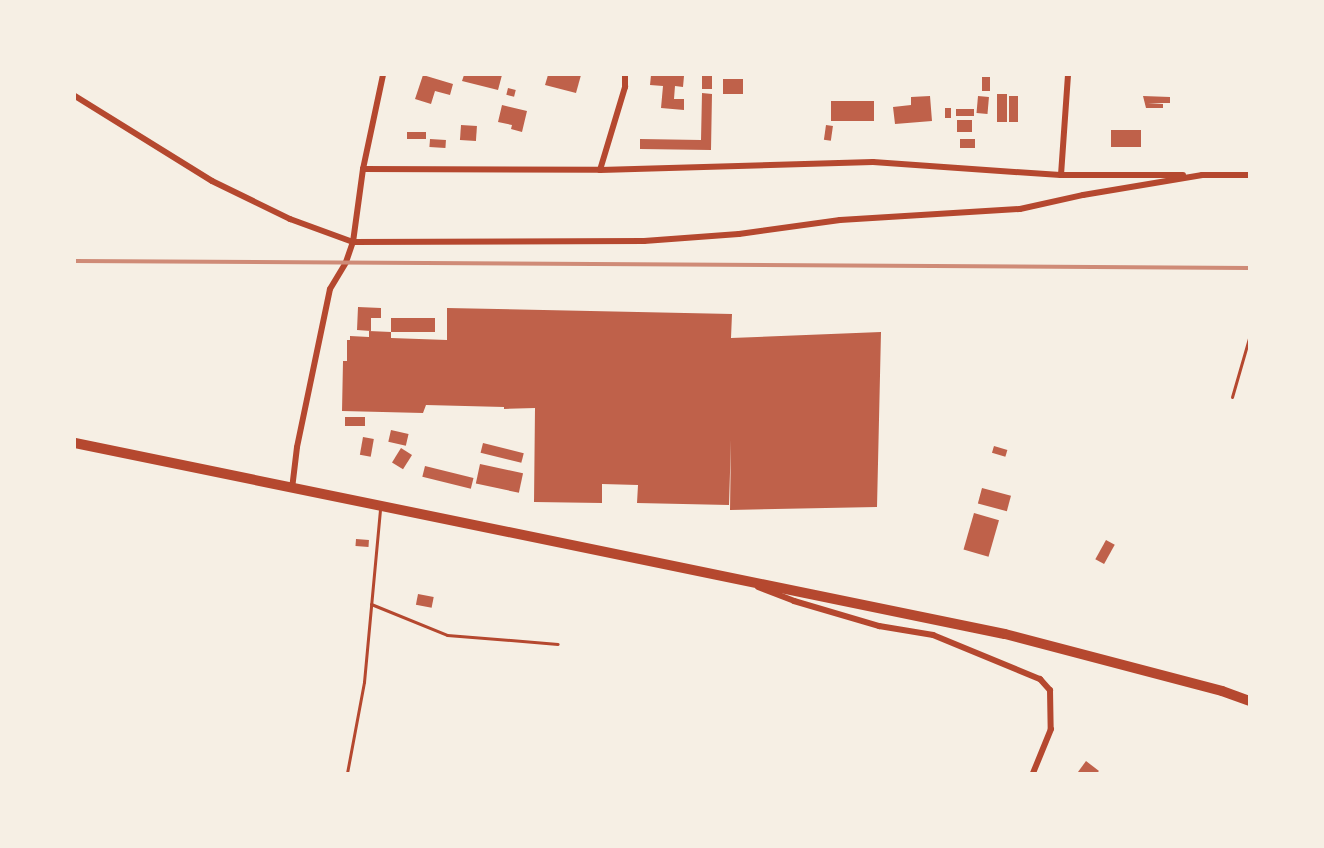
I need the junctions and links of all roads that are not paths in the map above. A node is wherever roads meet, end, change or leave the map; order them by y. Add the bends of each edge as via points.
1 (383, 75) edge
2 (625, 75) edge
3 (1068, 75) edge
4 (75, 96) edge
5 (363, 170) junction
6 (600, 170) junction
7 (1061, 175) junction
8 (1202, 175) junction
9 (1249, 175) edge
10 (353, 242) junction
11 (1249, 338) edge
12 (1232, 397) dead end
13 (75, 443) edge
14 (292, 489) junction
15 (380, 507) junction
16 (741, 581) junction
17 (371, 604) junction
18 (558, 644) dead end
19 (1249, 701) edge
20 (347, 773) edge
21 (1034, 773) edge

1 - 5 street
2 - 6 street via 625,87
3 - 7 street
4 - 10 street via 212,181 290,219
5 - 6 street
5 - 10 street
6 - 7 street via 873,162
7 - 8 street
8 - 9 street
8 - 10 street via 1020,209 840,220 739,234 644,241
10 - 14 street via 330,289
11 - 12 lane
13 - 14 highway
14 - 15 highway
15 - 16 highway
15 - 17 lane
16 - 19 highway via 1005,634
16 - 21 street via 879,626 933,635 1040,679 1050,690 1051,729
17 - 18 lane via 447,635
17 - 20 lane via 364,682

